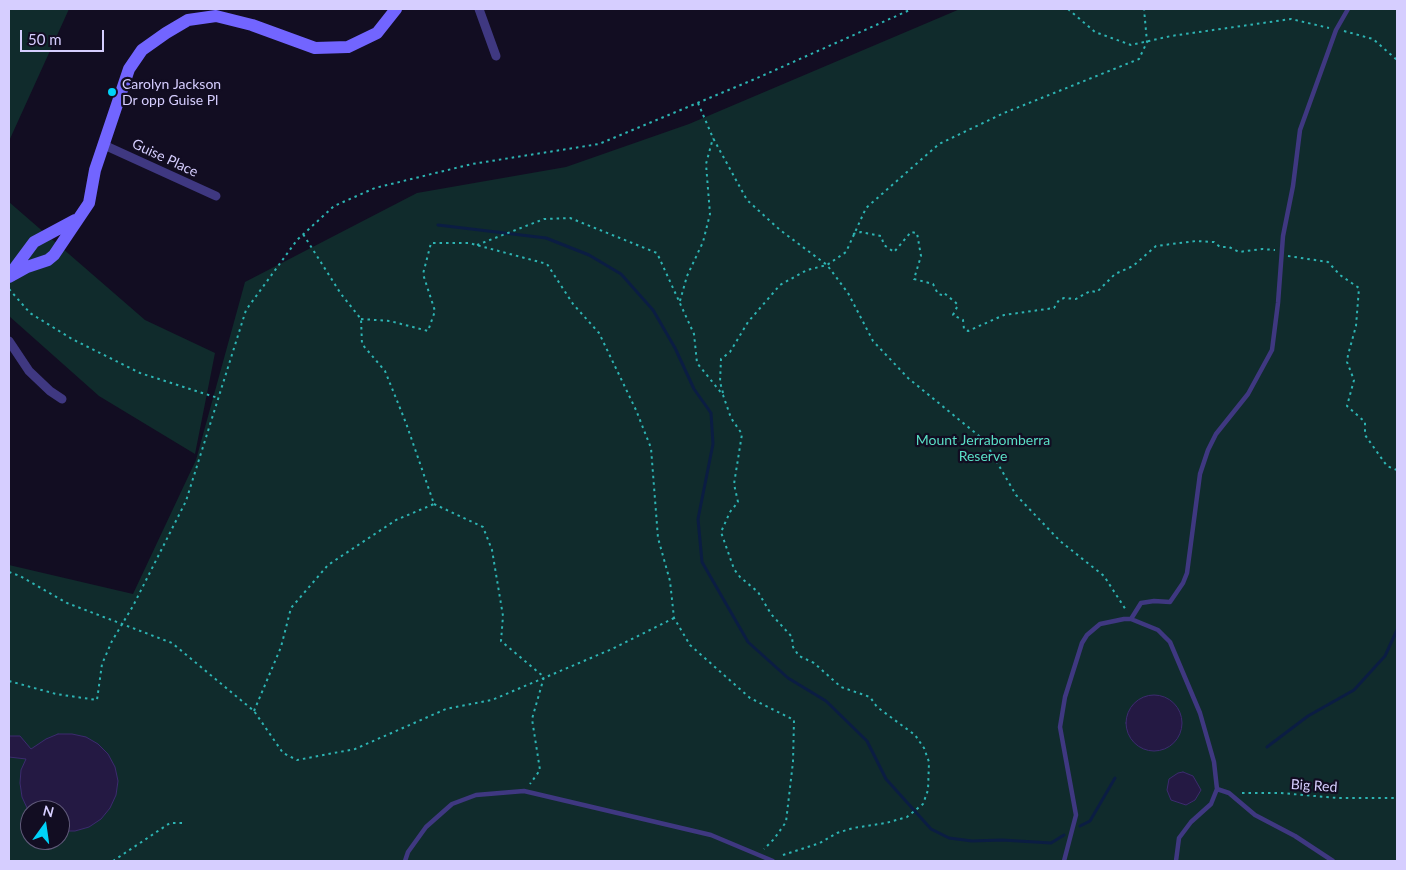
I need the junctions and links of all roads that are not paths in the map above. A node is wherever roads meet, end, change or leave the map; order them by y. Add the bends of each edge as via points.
1 (396, 9) edge
2 (479, 9) edge
3 (1348, 9) edge
4 (496, 56) dead end
5 (104, 145) junction
6 (216, 196) dead end
7 (77, 218) junction
8 (9, 276) edge
9 (9, 341) edge
10 (62, 399) dead end
11 (1131, 619) junction
12 (1217, 789) junction
13 (405, 861) edge
14 (773, 861) edge
15 (1064, 861) edge
16 (1176, 861) edge
17 (1333, 861) edge

1 - 5 street via 377,32 348,47 315,48 216,16 188,20 142,50 130,69
2 - 4 street
3 - 11 lane via 1336,30 1300,130 1272,350 1248,394 1216,434 1208,450 1200,474 1184,583 1170,602 1141,604
5 - 6 street, Guise Place
5 - 7 street via 89,203
7 - 8 street via 34,242
7 - 8 street via 54,255
9 - 10 street via 29,371
11 - 12 lane via 1158,630 1170,642 1187,678 1210,743
11 - 15 lane via 1100,624 1087,635 1065,697 1060,727 1076,815
12 - 16 lane via 1211,804 1179,838
12 - 17 lane via 1229,793 1255,815
13 - 14 lane via 426,827 452,804 476,795 524,791 692,830

